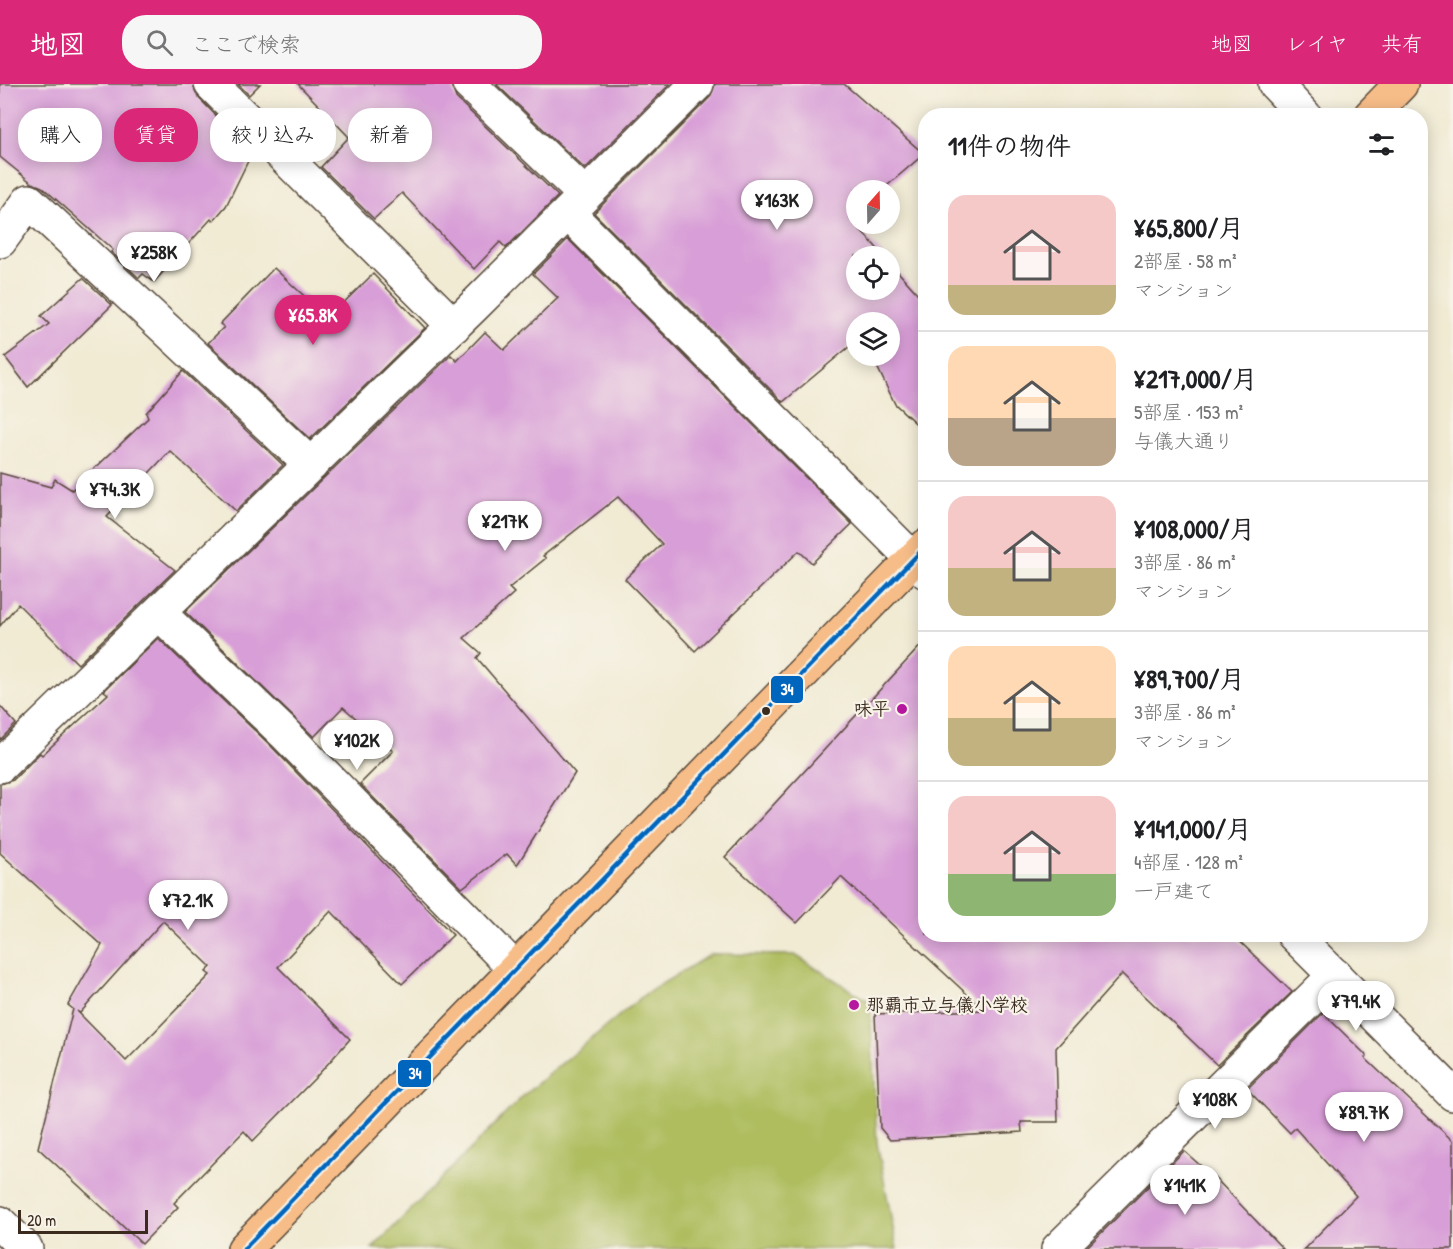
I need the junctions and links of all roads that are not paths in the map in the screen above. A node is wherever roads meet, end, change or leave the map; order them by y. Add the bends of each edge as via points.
1 (211, 84) edge
2 (469, 84) edge
3 (697, 84) edge
4 (1275, 84) edge
5 (1401, 84) edge
6 (1298, 108) edge
7 (1378, 108) edge
8 (577, 204) junction
9 (0, 241) edge
10 (454, 326) junction
11 (311, 465) junction
12 (918, 556) edge
13 (918, 562) edge
14 (159, 613) junction
15 (0, 766) edge
16 (1301, 942) edge
17 (515, 969) junction
18 (1335, 975) junction
19 (1453, 1094) edge
20 (0, 1223) edge
21 (26, 1249) edge
22 (244, 1249) edge
23 (1058, 1249) edge

1 - 10 street
2 - 8 street
3 - 8 street
4 - 6 street
5 - 7 highway
8 - 10 street
8 - 12 street
9 - 11 street via 29,201
10 - 11 street
11 - 14 street
13 - 17 highway
14 - 15 street
14 - 17 street via 284,733
16 - 18 street
17 - 22 highway
18 - 19 street
18 - 23 street
20 - 21 street

